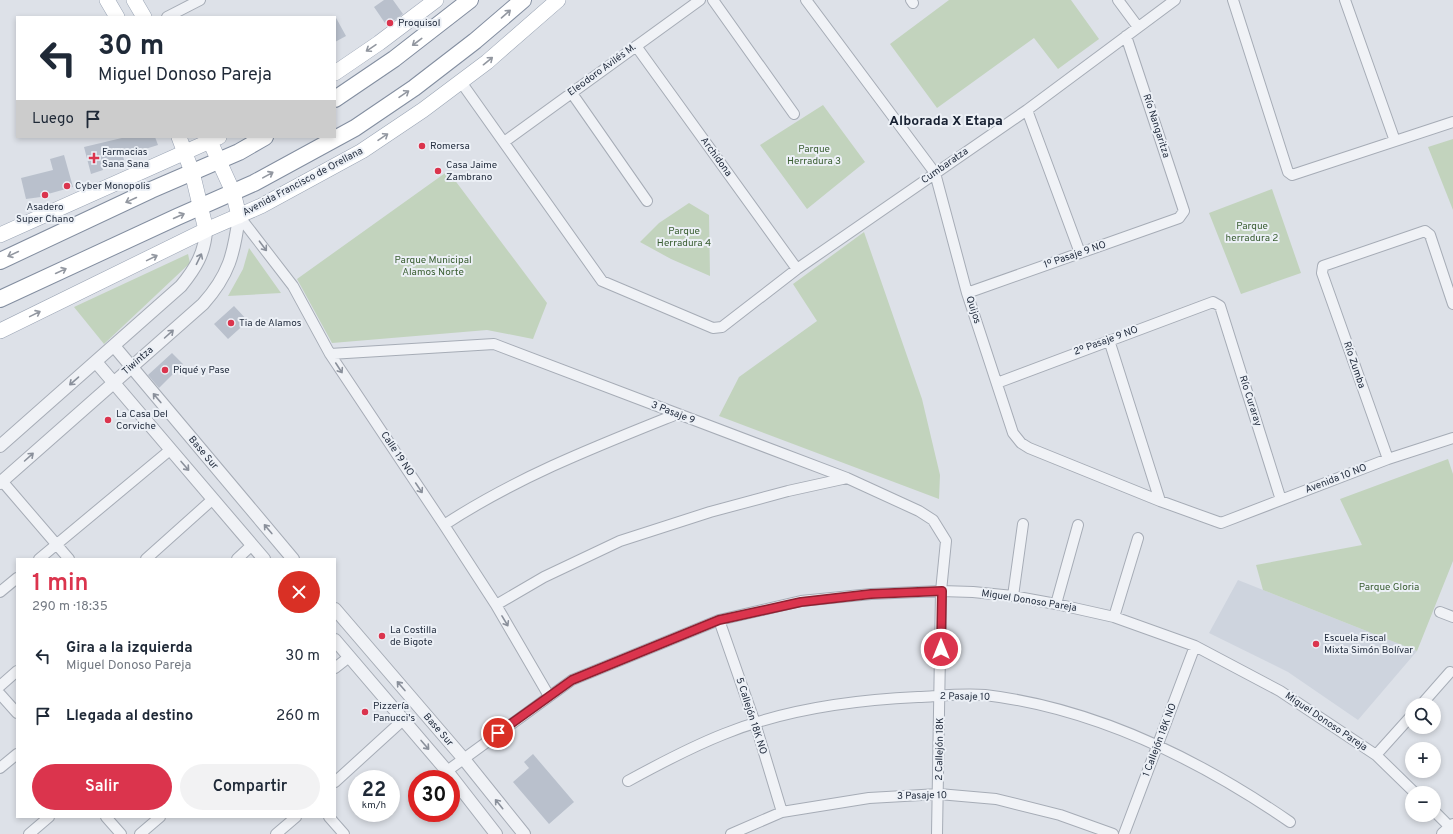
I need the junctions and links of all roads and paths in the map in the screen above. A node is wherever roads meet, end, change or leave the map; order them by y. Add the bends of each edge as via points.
1 (108, 0) edge
2 (134, 0) edge
3 (200, 0) edge
4 (436, 0) edge
5 (470, 0) edge
6 (523, 0) edge
7 (558, 0) edge
8 (700, 0) edge
9 (712, 0) edge
10 (806, 0) edge
11 (1118, 0) edge
12 (1175, 0) edge
13 (1233, 0) edge
14 (1346, 0) edge
15 (116, 16) edge
16 (143, 16) edge
17 (169, 16) edge
18 (1138, 27) junction
19 (1126, 36) junction
20 (636, 46) junction
21 (336, 72) edge
22 (461, 82) junction
23 (571, 92) junction
24 (336, 98) edge
25 (1026, 110) junction
26 (794, 114) dead end
27 (1453, 122) edge
28 (179, 138) edge
29 (213, 138) edge
30 (263, 138) edge
31 (1395, 141) junction
32 (504, 142) junction
33 (185, 152) junction
34 (220, 160) junction
35 (192, 172) junction
36 (935, 173) junction
37 (233, 192) junction
38 (647, 201) dead end
39 (202, 206) junction
40 (1183, 215) joint
41 (239, 216) junction
42 (206, 230) junction
43 (0, 235) edge
44 (1080, 253) junction
45 (0, 261) edge
46 (797, 269) junction
47 (967, 293) junction
48 (0, 299) edge
49 (1216, 303) joint
50 (1453, 304) edge
51 (0, 331) edge
52 (1109, 340) junction
53 (114, 346) junction
54 (330, 354) junction
55 (96, 362) junction
56 (131, 368) junction
57 (113, 383) junction
58 (996, 383) junction
59 (677, 414) junction
60 (1453, 438) edge
61 (0, 446) edge
62 (170, 450) junction
63 (1388, 459) junction
64 (847, 478) junction
65 (1, 482) edge
66 (213, 499) junction
67 (1281, 500) junction
68 (1160, 501) junction
69 (1221, 523) joint
70 (1023, 524) dead end
71 (444, 525) junction
72 (1078, 525) dead end
73 (1138, 538) dead end
74 (56, 544) junction
75 (252, 545) junction
76 (40, 558) edge
77 (68, 558) edge
78 (147, 558) edge
79 (238, 558) edge
80 (263, 558) edge
81 (292, 558) edge
82 (16, 579) edge
83 (942, 591) junction
84 (0, 592) edge
85 (1013, 596) junction
86 (1056, 604) junction
87 (496, 605) junction
88 (336, 610) edge
89 (1440, 612) dead end
90 (1114, 617) junction
91 (1453, 617) edge
92 (719, 620) junction
93 (336, 641) edge
94 (1195, 646) junction
95 (349, 657) junction
96 (336, 667) edge
97 (16, 672) edge
98 (1450, 672) dead end
99 (0, 686) edge
100 (0, 694) edge
101 (550, 696) junction
102 (941, 696) junction
103 (1427, 698) edge
104 (16, 712) edge
105 (403, 720) junction
106 (755, 723) junction
107 (1405, 723) edge
108 (1158, 745) junction
109 (16, 755) edge
110 (1376, 755) junction
111 (463, 758) junction
112 (0, 768) edge
113 (446, 770) edge
114 (448, 770) edge
115 (336, 781) edge
116 (628, 781) dead end
117 (1408, 786) edge
118 (460, 788) edge
119 (939, 794) junction
120 (782, 812) junction
121 (48, 818) edge
122 (107, 818) edge
123 (159, 818) edge
124 (295, 818) edge
125 (331, 818) edge
126 (1441, 819) edge
127 (1290, 822) dead end
128 (1450, 829) edge
129 (29, 834) edge
130 (121, 834) edge
131 (140, 834) edge
132 (276, 834) edge
133 (344, 834) edge
134 (496, 834) edge
135 (524, 834) edge
136 (731, 834) edge
137 (938, 834) edge
138 (1113, 834) edge
139 (1124, 834) edge

1 - 15 main road
2 - 16 main road
3 - 17 street
4 -> 21 main road
5 -> 24 highway via 394,59
37 -> 6 highway via 355,128 414,88
22 -> 7 main road, Avenida Francisco de Orellana
8 - 20 street, Eleodoro Avilés M.
9 - 26 street
10 - 36 street, Quijos
11 - 18 street
12 - 18 street, Cumbaratza
13 - 31 street via 1288,172 1296,175
14 - 31 street
18 - 19 street, Cumbaratza
19 - 25 street, Cumbaratza
19 - 40 street, Río Nangaritza via 1184,211
20 - 23 street, Eleodoro Avilés M.
20 - 46 street, Archidona
22 - 32 street
41 -> 22 main road, Avenida Francisco de Orellana via 266,204 362,151
23 - 32 street, Eleodoro Avilés M.
23 - 38 street
25 - 36 street, Cumbaratza
25 - 44 street
27 - 31 street
28 - 33 main road
29 - 33 main road
29 - 34 main road
30 - 34 highway
32 - 46 street, Cumbaratza via 602,281 713,328 722,327
33 - 35 main road
33 - 43 main road
34 - 35 highway
34 - 37 main road
35 - 39 main road
35 -> 45 highway
36 - 46 street, Cumbaratza
36 - 47 street, Quijos
37 - 39 highway
37 - 41 main road
39 - 42 main road
48 -> 39 highway
40 - 44 street, 1º Pasaje 9 NO
41 - 42 main road, Avenida Francisco de Orellana
41 -> 54 street, Calle 19 NO via 293,286
56 -> 41 street, Tiwintza via 214,292 233,256
51 -> 42 main road, Avenida Francisco de Orellana
53 -> 42 street via 189,276 202,255
44 - 47 street, 1º Pasaje 9 NO
47 - 58 street, Quijos
49 - 52 street, 2º Pasaje 9 NO
49 - 67 street, Río Curaray via 1220,306
50 - 63 street, Río Zumba via 1428,232 1425,231 1323,266 1322,270
52 - 58 street, 2º Pasaje 9 NO
52 - 68 street
53 - 55 street
53 - 56 street, Base Sur
54 - 59 street, 3 Pasaje 9 via 494,344
54 -> 71 street, Calle 19 NO
55 - 57 street
55 -> 61 street
56 - 57 street, Tiwintza
81 -> 56 street, Base Sur
57 - 62 street
65 -> 57 street, Tiwintza
58 - 68 street, Quijos via 1013,433 1021,443
59 - 64 street, 3 Pasaje 9
59 - 71 street via 566,460 502,490
60 - 63 street, Avenida 10 NO
62 -> 66 street
62 - 74 street
63 - 67 street, Avenida 10 NO
64 - 83 street, 3 Pasaje 9 via 933,520 946,541
64 - 87 street via 710,512 620,541 544,577
65 - 74 street
66 - 75 street
66 - 78 street
67 - 69 street, Avenida 10 NO
68 - 69 street, Quijos
70 - 85 street
71 - 87 street, Calle 19 NO
72 - 86 street
73 - 90 street
74 - 76 street
74 - 77 street
75 - 79 street
75 - 80 street
82 - 84 street
83 - 85 street, Miguel Donoso Pareja
83 - 92 street, Miguel Donoso Pareja via 871,594 801,602
83 - 102 street, 2 Callejón 18K
85 - 86 street, Miguel Donoso Pareja
86 - 90 street, Miguel Donoso Pareja
87 -> 101 street, Calle 19 NO
111 -> 88 street, Base Sur
89 - 91 street
90 - 94 street, Miguel Donoso Pareja
92 - 101 street, Miguel Donoso Pareja via 572,680
92 - 106 street, 5 Callejón 18K NO
93 - 95 street, Base Sur
94 - 108 street, 1 Callejón 18K NO
94 - 110 street, Miguel Donoso Pareja via 1280,690
95 - 96 street
95 - 105 street, Base Sur
97 - 99 street
98 - 103 street
100 - 104 street
101 - 111 street, Miguel Donoso Pareja
102 - 106 street, 2 Pasaje 10 via 866,699
102 - 108 street, 2 Pasaje 10 via 983,695 1027,702 1099,723
102 - 119 street, 2 Callejón 18K
105 -> 113 street, Base Sur
105 - 115 street
106 - 116 street, 2 Pasaje 10 via 672,757
106 - 120 street, 5 Callejón 18K NO
107 - 110 street
108 - 127 street, 2 Pasaje 10 via 1240,790
108 - 139 street, 1 Callejón 18K NO
109 - 112 street
110 - 117 street, Miguel Donoso Pareja
111 - 114 street, Miguel Donoso Pareja
135 -> 111 street, Base Sur
118 - 134 street, Base Sur
119 - 120 street, 3 Pasaje 10 via 869,798
119 - 137 street, 2 Callejón 18K
119 - 138 street, 3 Pasaje 10 via 996,799 1060,815
120 - 136 street, 3 Pasaje 10
121 - 129 street
122 - 130 street
123 - 131 street
124 - 132 street
125 - 133 street
126 - 128 street

